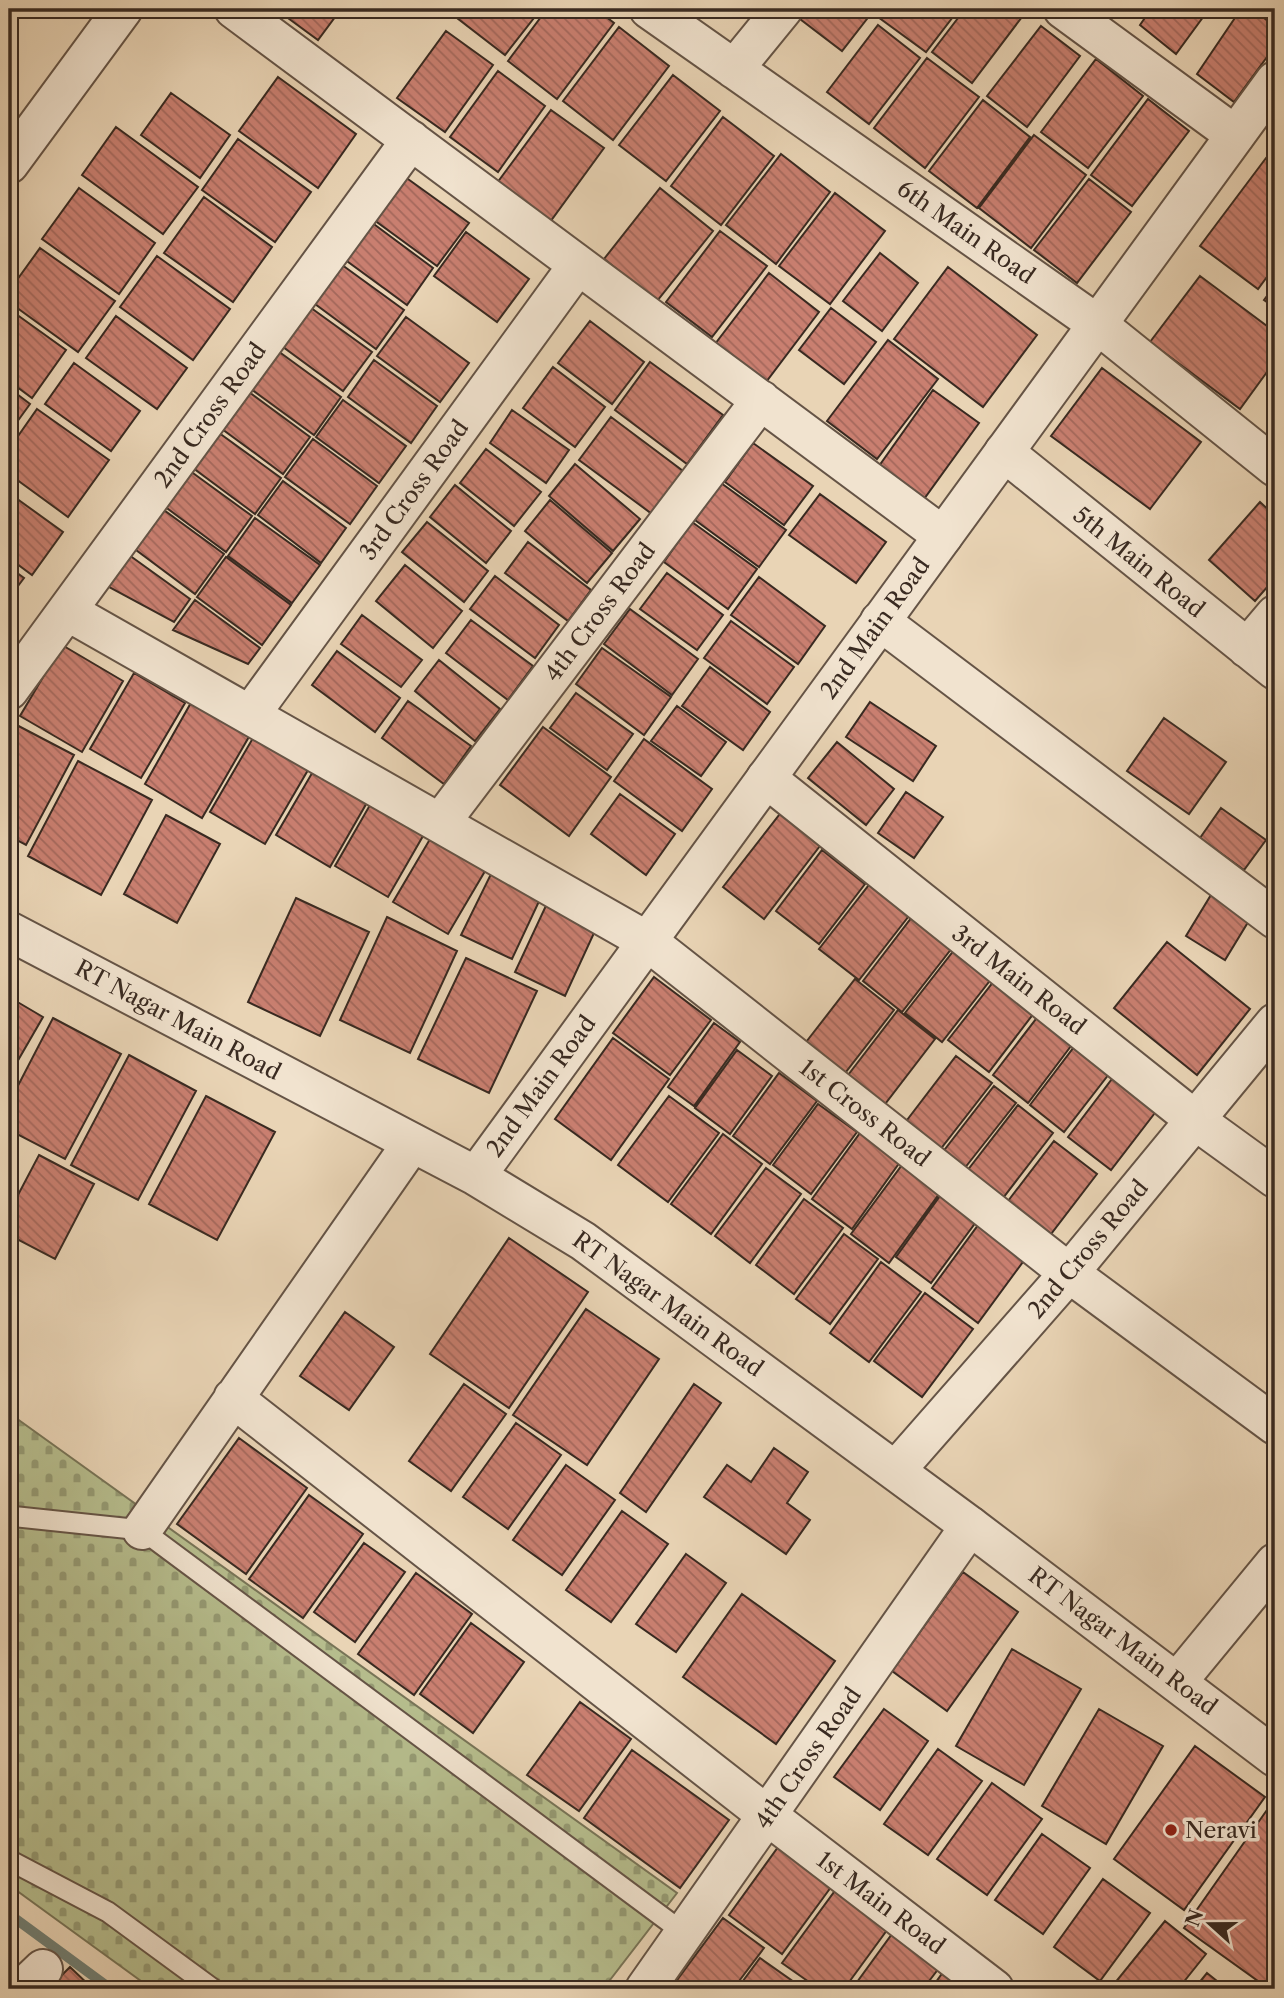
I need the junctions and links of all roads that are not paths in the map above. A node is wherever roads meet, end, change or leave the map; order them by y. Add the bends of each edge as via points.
1 (123, 9) edge
2 (234, 9) edge
3 (649, 9) edge
4 (783, 9) edge
5 (1063, 9) edge
6 (734, 69) junction
7 (1275, 81) edge
8 (1236, 135) junction
9 (411, 140) junction
10 (11, 157) edge
11 (579, 264) junction
12 (1097, 324) junction
13 (761, 400) junction
14 (1004, 453) junction
15 (1275, 467) edge
16 (943, 536) junction
17 (66, 611) junction
18 (1275, 615) edge
19 (880, 621) junction
20 (1261, 659) edge
21 (9, 690) edge
22 (250, 715) junction
23 (766, 778) junction
24 (440, 823) junction
25 (1275, 919) edge
26 (9, 931) edge
27 (647, 941) junction
28 (1275, 1023) edge
29 (1195, 1120) junction
30 (412, 1143) junction
31 (477, 1176) junction
32 (1275, 1178) edge
33 (1069, 1273) junction
34 (233, 1398) junction
35 (1275, 1425) edge
36 (896, 1471) junction
37 (9, 1516) edge
38 (970, 1526) junction
39 (142, 1530) junction
40 (1275, 1563) edge
41 (1177, 1682) junction
42 (1275, 1757) edge
43 (768, 1816) junction
44 (9, 1860) edge
45 (684, 1933) junction
46 (214, 1989) edge
47 (645, 1989) edge
48 (995, 1989) edge

1 - 10 street
2 - 9 street
3 - 6 street, 6th Main Road
4 - 6 street
5 - 8 street
6 - 12 street, 6th Main Road
7 - 8 street, 2nd Main Road
8 - 12 street, 2nd Main Road
9 - 11 street
9 - 17 street, 2nd Cross Road
11 - 13 street
11 - 22 street, 3rd Cross Road
12 - 14 street, 2nd Main Road
12 - 15 street, 6th Main Road
13 - 16 street
13 - 24 street, 4th Cross Road
14 - 16 street, 2nd Main Road
14 - 20 street, 5th Main Road
16 - 19 street, 2nd Main Road
17 - 21 street, 2nd Cross Road
17 - 22 street, 1st Cross Road
18 - 20 street
19 - 23 street, 2nd Main Road
19 - 25 street
22 - 24 street, 1st Cross Road
23 - 27 street, 2nd Main Road
23 - 29 street, 3rd Main Road
24 - 27 street, 1st Cross Road
26 - 30 street, RT Nagar Main Road
27 - 31 street, 2nd Main Road
27 - 33 street, 1st Cross Road
28 - 29 street, 2nd Cross Road
29 - 32 street, 3rd Main Road
29 - 33 street, 2nd Cross Road
30 - 31 street, RT Nagar Main Road
30 - 34 street
31 - 36 street, RT Nagar Main Road via 583,1241
33 - 35 street, 1st Cross Road
33 - 36 street, 2nd Cross Road
34 - 39 street
34 - 43 street, 1st Main Road
36 - 38 street, RT Nagar Main Road
37 - 39 lane
38 - 41 street, RT Nagar Main Road
38 - 43 street, 4th Cross Road
39 - 45 lane
40 - 41 street
41 - 42 street, RT Nagar Main Road
43 - 45 street, 4th Cross Road
43 - 48 street, 1st Main Road
44 - 46 lane via 108,1912
45 - 47 street, 4th Cross Road

